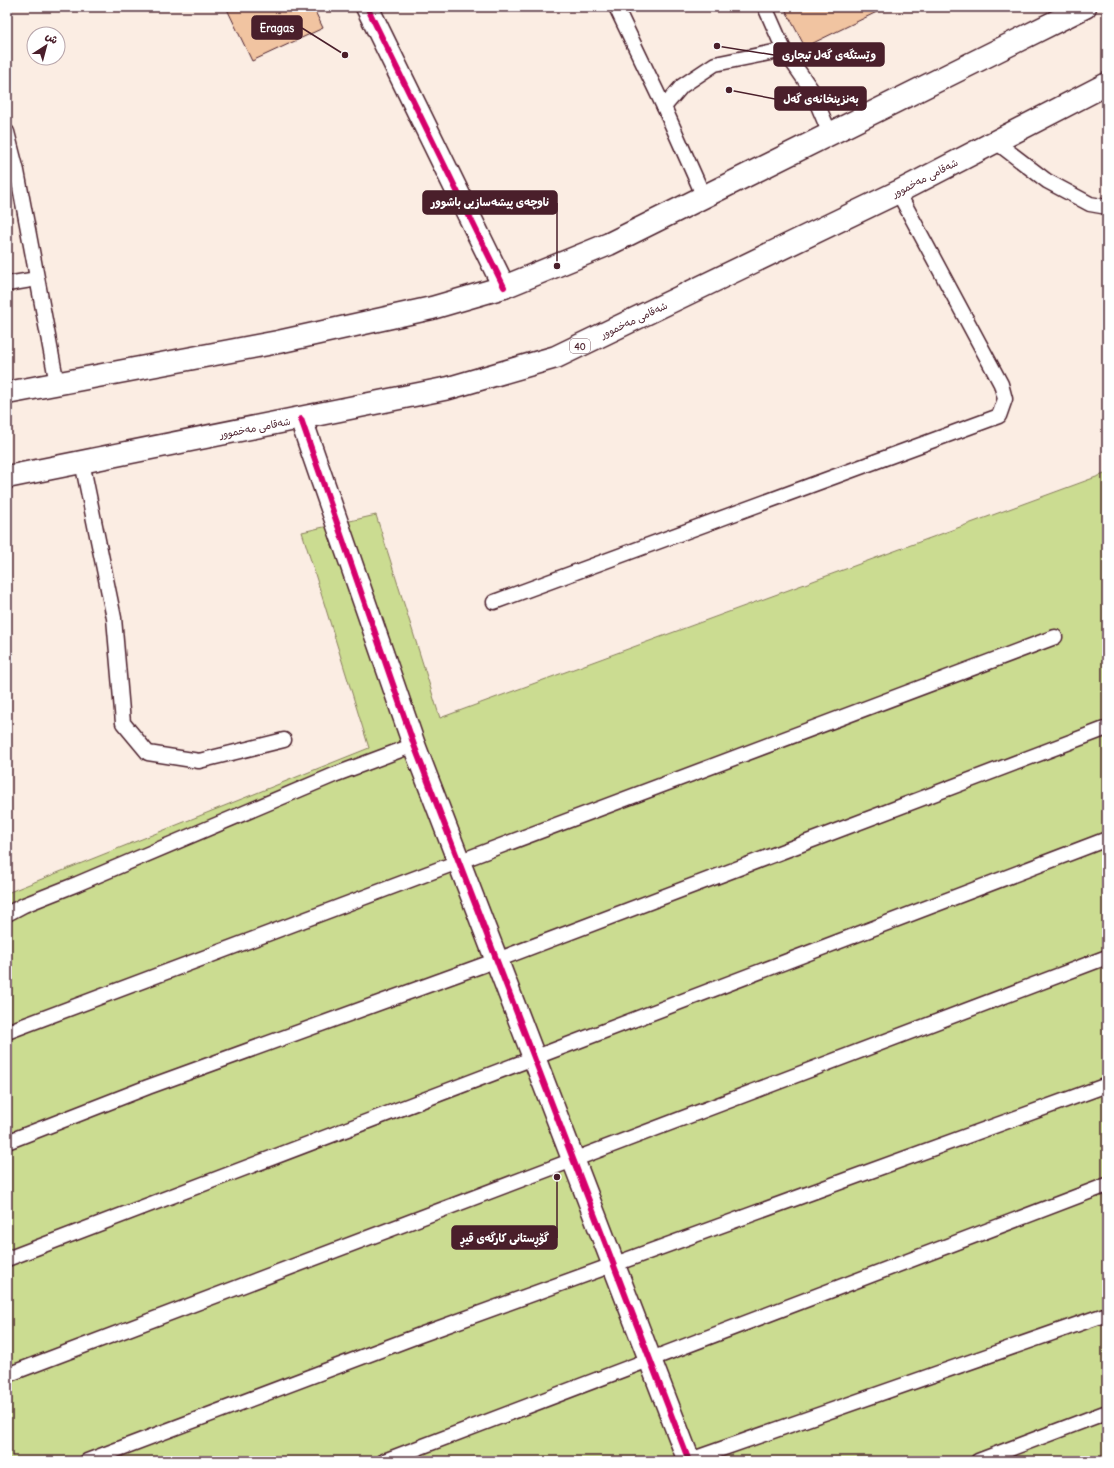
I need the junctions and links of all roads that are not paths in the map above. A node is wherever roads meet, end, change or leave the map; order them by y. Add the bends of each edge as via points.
1 (367, 7) edge
2 (616, 7) edge
3 (765, 7) edge
4 (1084, 7) edge
5 (784, 50) junction
6 (1107, 84) edge
7 (664, 107) junction
8 (7, 132) edge
9 (830, 134) junction
10 (996, 142) junction
11 (898, 192) junction
12 (704, 197) junction
13 (1107, 207) edge
14 (37, 279) junction
15 (7, 284) edge
16 (504, 287) junction
17 (57, 384) junction
18 (7, 393) edge
19 (302, 419) junction
20 (82, 462) junction
21 (7, 477) edge
22 (494, 602) dead end
23 (1055, 637) dead end
24 (1107, 728) edge
25 (284, 740) dead end
26 (414, 745) junction
27 (1107, 839) edge
28 (459, 860) junction
29 (7, 914) edge
30 (1107, 957) edge
31 (497, 960) junction
32 (7, 1032) edge
33 (535, 1058) junction
34 (1107, 1085) edge
35 (7, 1142) edge
36 (574, 1159) junction
37 (1107, 1185) edge
38 (7, 1259) edge
39 (614, 1264) junction
40 (1107, 1314) edge
41 (650, 1360) junction
42 (7, 1375) edge
43 (1107, 1412) edge
44 (87, 1461) edge
45 (384, 1461) edge
46 (689, 1461) edge
47 (978, 1461) edge

1 - 16 main road
2 - 7 lane
3 - 5 lane
4 - 9 main road
5 - 7 lane via 715,64 682,86
5 - 9 lane via 811,89
6 - 10 main road, شەقامی مەخموور / 40
7 - 12 lane
8 - 14 lane
9 - 12 main road
10 - 11 main road, شەقامی مەخموور / 40
10 - 13 lane via 1047,181 1090,204
11 - 19 main road, شەقامی مەخموور / 40 via 556,357 449,388
11 - 22 lane via 1001,384 1005,399 1000,416
12 - 16 main road via 609,244
14 - 15 lane
14 - 17 lane
16 - 17 main road via 432,308 278,342
17 - 18 main road
19 - 20 main road, شەقامی مەخموور / 40
19 - 26 main road
20 - 21 main road, شەقامی مەخموور / 40
20 - 25 lane via 114,618 123,723 148,753 199,761
23 - 28 lane
24 - 31 lane
26 - 28 main road
26 - 29 lane via 327,778 24,904
27 - 33 lane
28 - 31 main road
28 - 32 lane
30 - 36 lane
31 - 33 main road
31 - 35 lane via 148,1087
33 - 36 main road
33 - 38 lane
34 - 39 lane
36 - 39 main road
36 - 42 lane
37 - 41 lane
39 - 41 main road
39 - 44 lane
40 - 46 lane
41 - 45 lane
41 - 46 main road
43 - 47 lane

